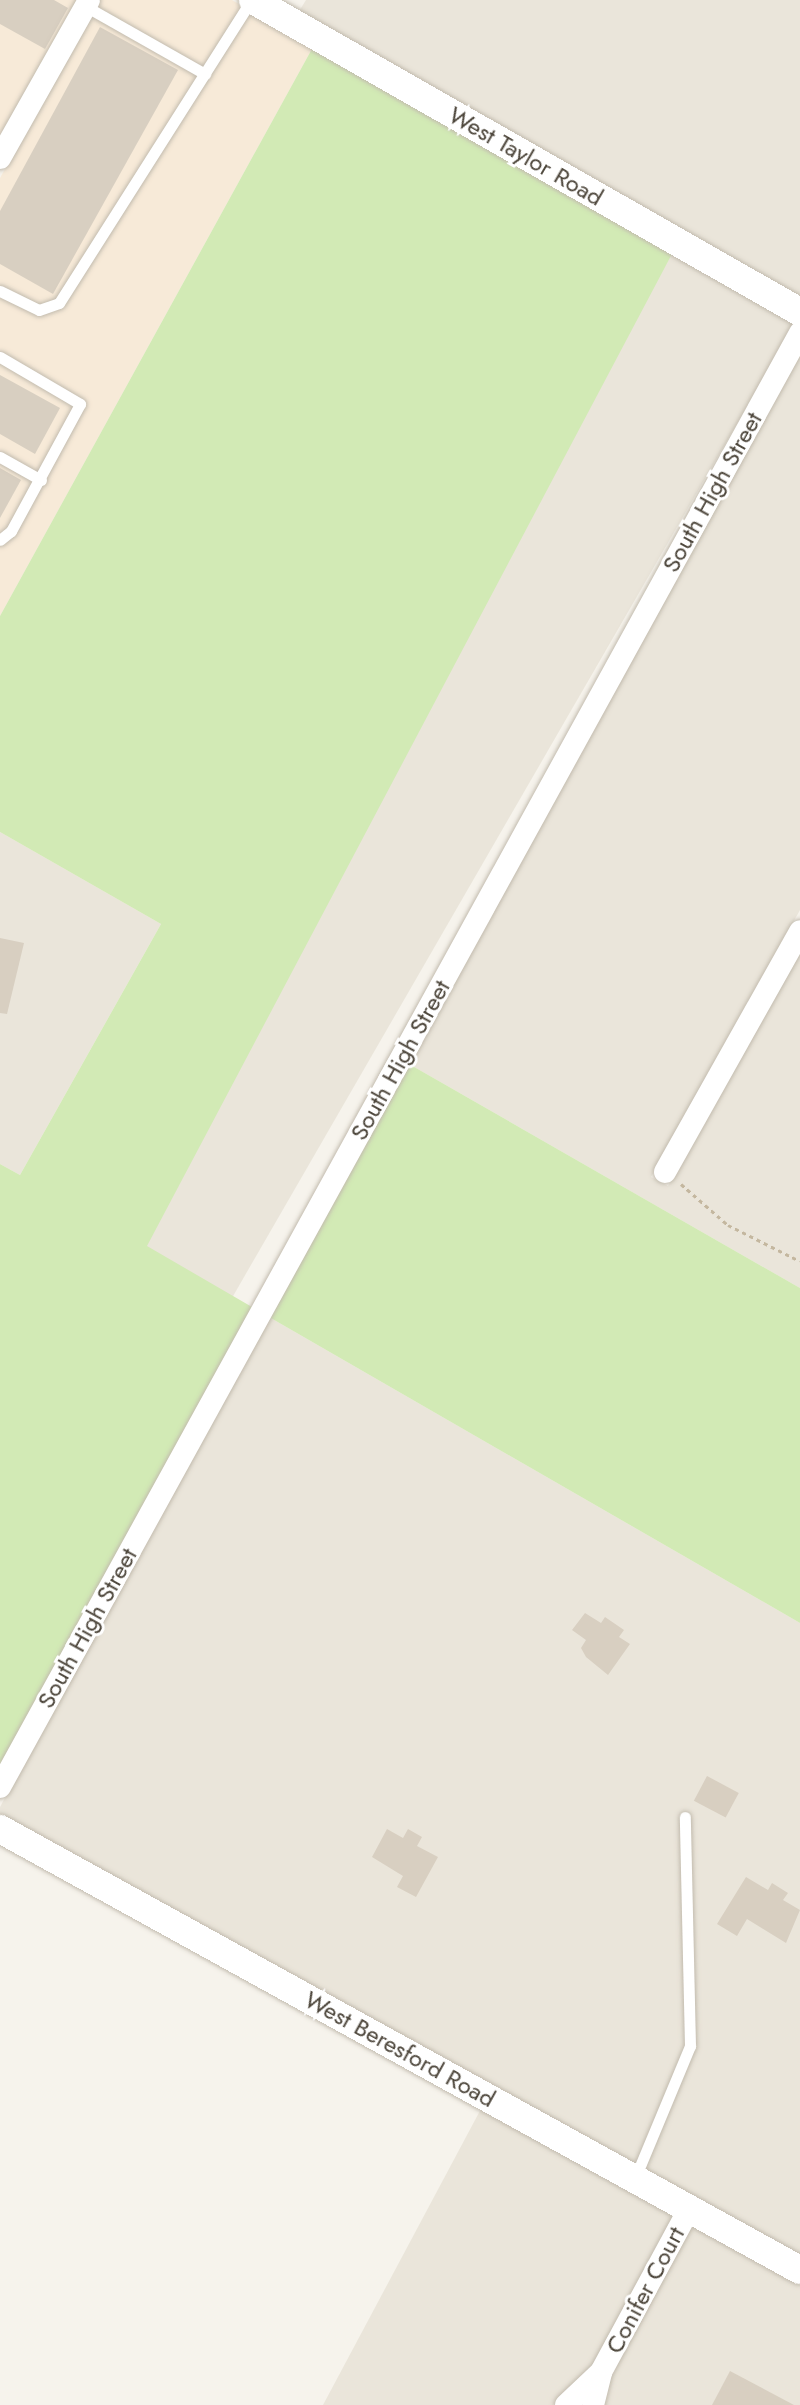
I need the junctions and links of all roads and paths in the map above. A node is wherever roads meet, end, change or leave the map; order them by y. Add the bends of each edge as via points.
1 (252, 0) edge
2 (87, 3) edge
3 (205, 74) junction
4 (0, 158) edge
5 (0, 291) edge
6 (800, 312) edge
7 (800, 333) edge
8 (0, 357) edge
9 (0, 457) edge
10 (41, 480) junction
11 (0, 540) edge
12 (800, 931) edge
13 (665, 1172) joint
14 (800, 1261) edge
15 (0, 1787) edge
16 (685, 1817) dead end
17 (0, 1829) edge
18 (634, 2178) junction
19 (689, 2209) junction
20 (800, 2270) edge
21 (601, 2372) junction
22 (566, 2405) edge
23 (593, 2405) edge

1 - 3 lane
1 - 6 street, West Taylor Road
2 - 3 lane
2 - 4 street
3 - 5 lane via 151,151 59,303 39,310
7 - 15 street, South High Street
8 - 10 lane via 80,404
9 - 10 lane
10 - 11 lane via 11,531
12 - 13 street
13 - 14 path via 728,1225
16 - 18 lane via 690,2046
17 - 18 street, West Beresford Road
18 - 19 street, West Beresford Road
19 - 20 street, West Beresford Road
19 - 21 street, Conifer Court
21 - 22 street, Conifer Court
21 - 23 street, Conifer Court

